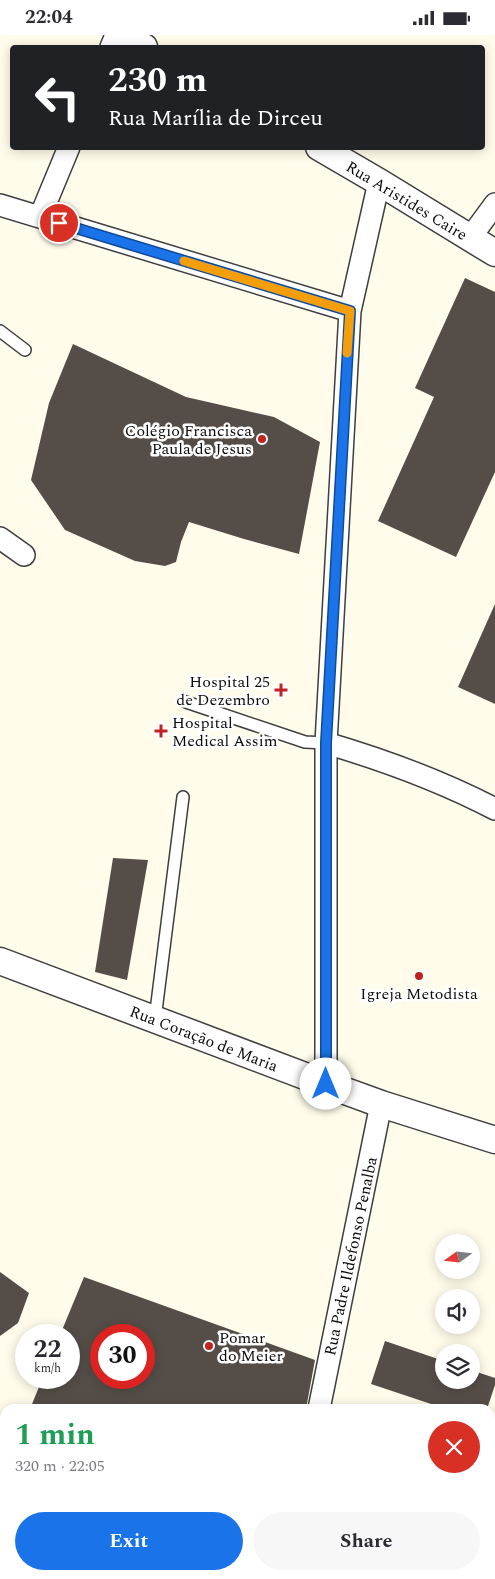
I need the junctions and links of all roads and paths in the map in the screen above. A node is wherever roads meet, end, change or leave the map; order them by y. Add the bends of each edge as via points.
1 (68, 150) edge
2 (324, 150) edge
3 (379, 182) junction
4 (495, 204) edge
5 (0, 205) edge
6 (40, 217) junction
7 (470, 238) junction
8 (495, 253) edge
9 (350, 311) junction
10 (0, 331) edge
11 (25, 350) dead end
12 (0, 538) edge
13 (24, 555) dead end
14 (186, 701) dead end
15 (326, 743) junction
16 (183, 797) dead end
17 (495, 809) edge
18 (0, 961) edge
19 (155, 1019) junction
20 (326, 1084) junction
21 (381, 1104) junction
22 (495, 1140) edge
23 (320, 1404) edge

1 - 6 street
2 - 3 street, Rua Aristides Caire
3 - 7 street, Rua Aristides Caire
3 - 9 street
4 - 7 street
5 - 6 street
6 - 9 street
7 - 8 street, Rua Aristides Caire
9 - 15 street
10 - 11 lane
12 - 13 street
14 - 15 lane via 305,742
15 - 17 street via 413,772
15 - 20 street
16 - 19 lane
18 - 19 street, Rua Coração de Maria
19 - 20 street, Rua Coração de Maria
20 - 21 street, Rua Coração de Maria
21 - 22 street, Rua Coração de Maria
21 - 23 street, Rua Padre Ildefonso Penalba

